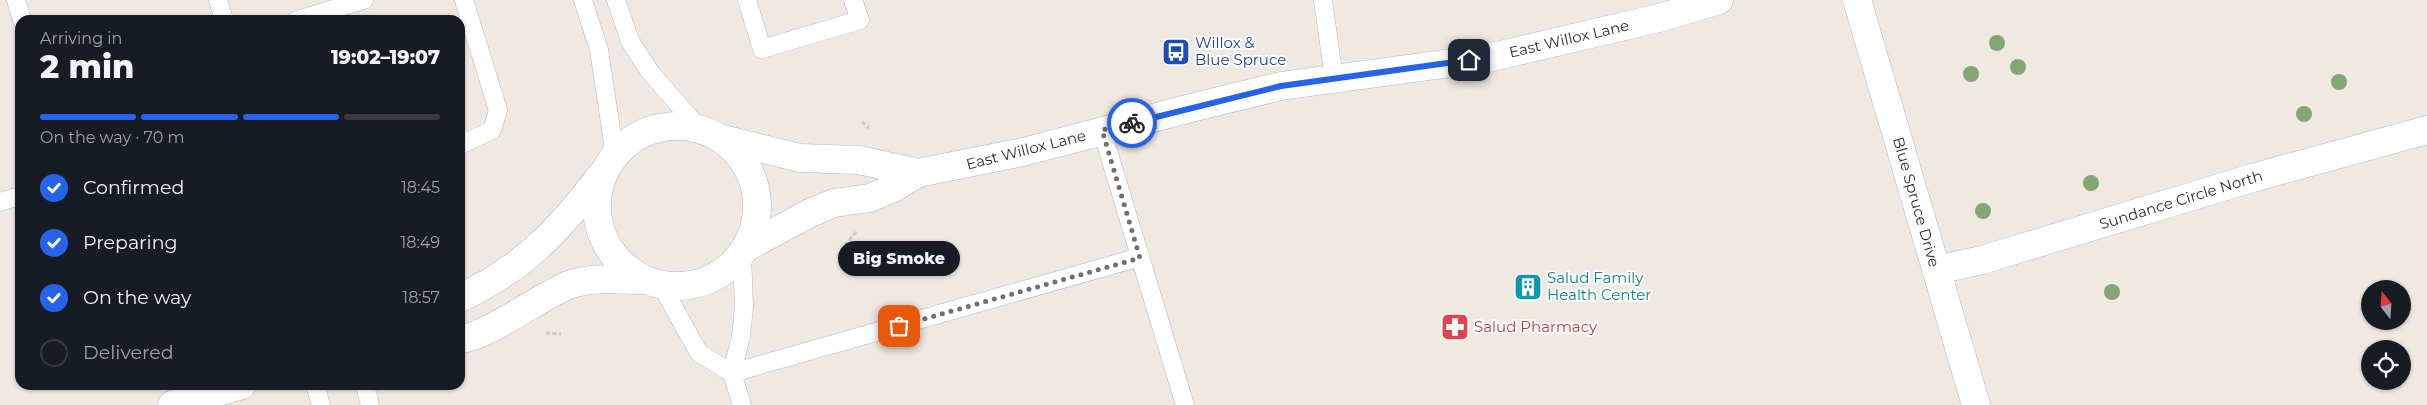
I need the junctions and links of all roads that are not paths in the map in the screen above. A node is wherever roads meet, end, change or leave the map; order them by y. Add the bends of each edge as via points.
1 (16, 0) edge
2 (218, 0) edge
3 (364, 0) edge
4 (464, 0) edge
5 (583, 0) edge
6 (616, 0) edge
7 (747, 0) edge
8 (854, 0) edge
9 (1323, 0) edge
10 (1719, 0) edge
11 (1857, 0) edge
12 (20, 15) edge
13 (222, 15) edge
14 (314, 15) edge
15 (1334, 79) junction
16 (698, 127) junction
17 (1102, 130) junction
18 (2427, 130) edge
19 (723, 139) junction
20 (465, 144) edge
21 (610, 163) junction
22 (918, 173) junction
23 (15, 198) edge
24 (0, 202) edge
25 (744, 251) junction
26 (1140, 258) junction
27 (1936, 270) junction
28 (653, 282) junction
29 (465, 295) edge
30 (465, 337) edge
31 (732, 374) junction
32 (224, 390) edge
33 (317, 390) edge
34 (366, 390) edge
35 (172, 405) edge
36 (321, 405) edge
37 (370, 405) edge
38 (742, 405) edge
39 (1184, 405) edge
40 (1976, 405) edge

1 - 12 lane
2 - 13 lane
3 - 14 lane
4 - 20 lane via 498,110 492,130
5 - 21 lane via 599,50
6 - 16 lane via 630,42 650,72
7 - 8 lane via 762,49 860,20
9 - 15 lane
10 - 15 main road, East Willox Lane via 1488,58
11 - 27 main road, Blue Spruce Drive
15 - 17 main road, East Willox Lane via 1281,86
16 - 19 main road
16 - 21 main road via 670,125 644,132 621,148
17 - 22 main road, East Willox Lane via 1023,152
17 - 26 lane
18 - 27 main road, Sundance Circle North via 2252,178 1982,260
19 - 22 main road, East Willox Lane via 800,158 859,160
19 - 25 main road via 741,156 753,177 759,201 756,225
21 - 28 main road via 597,195 597,221 606,245 622,265
21 - 29 main road via 575,210 543,245 510,270
22 - 25 main road, East Willox Lane via 870,198 834,203 810,213
23 - 24 lane
25 - 28 main road via 732,266 712,279 690,286
25 - 31 lane via 744,307
26 - 31 lane
26 - 39 lane
27 - 40 main road, Blue Spruce Drive
28 - 30 main road via 589,280 565,286
28 - 31 lane via 699,353
31 - 38 lane
32 - 35 main road
33 - 36 lane
34 - 37 lane

